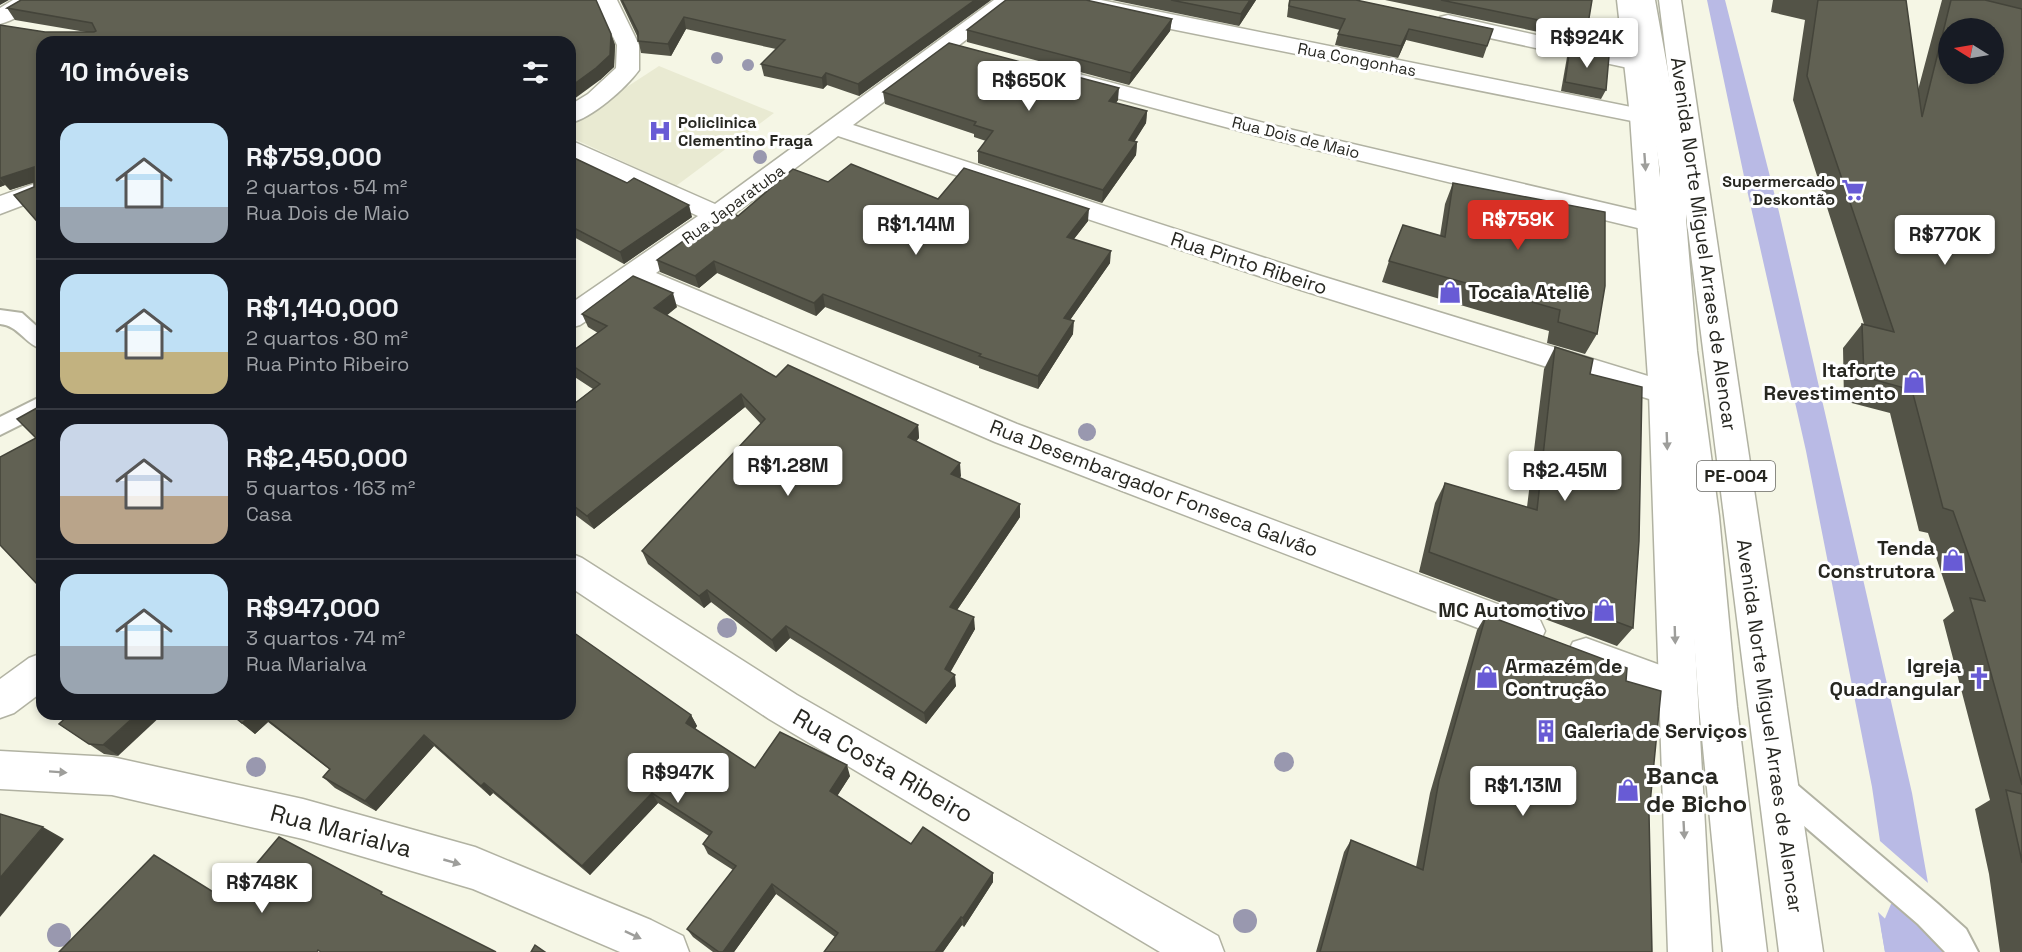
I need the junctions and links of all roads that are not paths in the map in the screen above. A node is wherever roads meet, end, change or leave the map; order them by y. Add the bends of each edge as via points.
1 (28, 0) edge
2 (606, 0) edge
3 (1008, 0) edge
4 (1074, 0) edge
5 (1628, 0) edge
6 (1644, 0) edge
7 (1654, 0) edge
8 (1670, 0) edge
9 (0, 17) edge
10 (1427, 17) edge
11 (0, 26) edge
12 (23, 30) edge
13 (944, 45) junction
14 (976, 54) edge
15 (1634, 62) junction
16 (1052, 74) edge
17 (576, 112) edge
18 (1642, 116) junction
19 (835, 127) junction
20 (576, 151) edge
21 (36, 191) edge
22 (0, 206) edge
23 (717, 215) junction
24 (1650, 222) junction
25 (635, 275) junction
26 (576, 314) edge
27 (0, 317) edge
28 (36, 337) edge
29 (1665, 393) junction
30 (36, 407) edge
31 (0, 427) edge
32 (576, 572) edge
33 (36, 674) edge
34 (1677, 688) junction
35 (0, 701) edge
36 (0, 770) edge
37 (1778, 786) junction
38 (667, 952) edge
39 (1202, 952) edge
40 (1690, 952) edge
41 (1745, 952) edge
42 (1760, 952) edge
43 (1801, 952) edge
44 (1963, 952) edge

1 - 9 street
2 - 17 street via 628,45 627,70
3 - 13 street, Rua Japaratuba
4 - 18 street, Rua Congonhas
5 - 15 street, PE-004
6 - 41 street via 1673,171 1682,351
7 - 42 street via 1681,168 1692,316
8 - 37 street, Avenida Norte Miguel Arraes de Alencar / PE-004
10 - 15 street
11 - 12 street
13 - 14 street
13 - 19 street, Rua Japaratuba
15 - 18 street, PE-004
16 - 24 street, Rua Dois de Maio via 1272,132
18 -> 24 street, PE-004
19 - 23 street, Rua Japaratuba
19 - 29 street, Rua Pinto Ribeiro via 1311,283
20 - 23 street
21 - 22 street
23 - 25 street, Rua Japaratuba
24 - 29 street, PE-004
25 - 26 street, Rua Japaratuba
25 - 34 street, Rua Desembargador Fonseca Galvão via 1006,433
27 - 28 lane via 15,318
29 -> 34 street, PE-004
30 - 31 lane
32 - 39 street, Rua Costa Ribeiro via 783,707
33 - 35 street
34 -> 40 street, PE-004
36 -> 38 street, Rua Marialva via 112,776 303,819 476,868
37 - 43 street, Avenida Norte Miguel Arraes de Alencar / PE-004
37 - 44 lane via 1928,914

